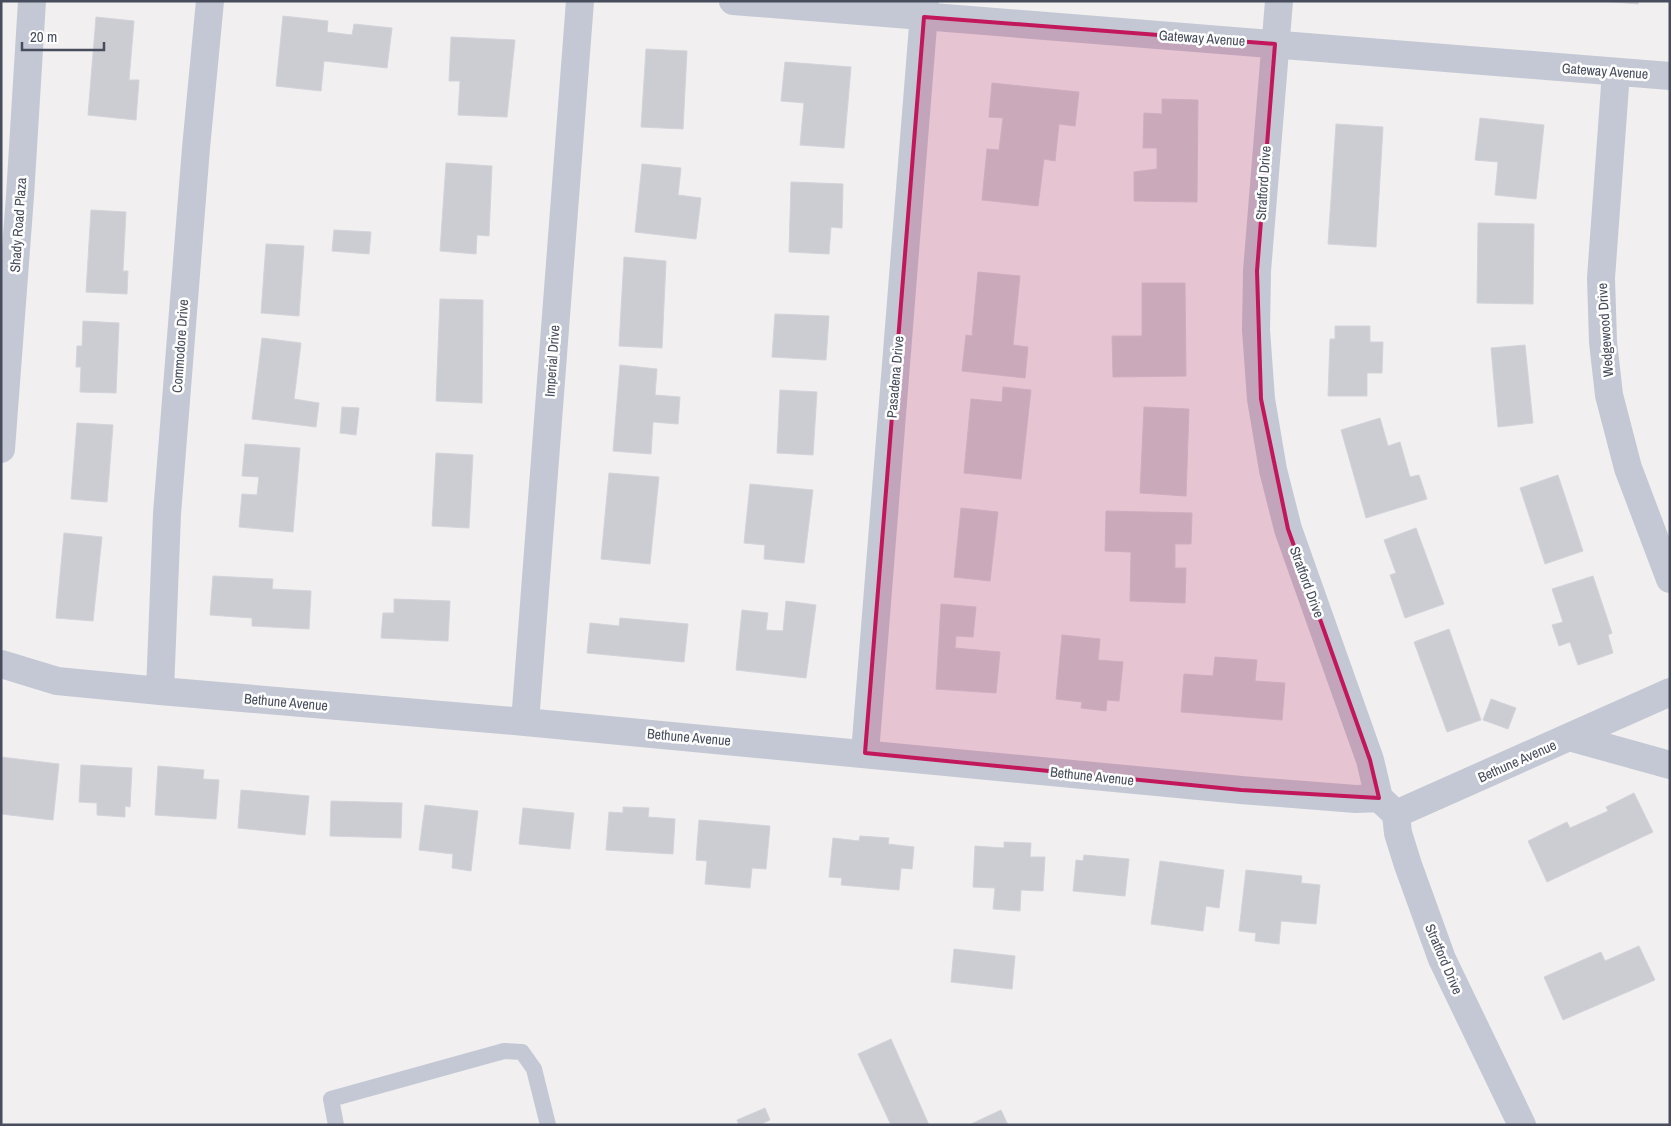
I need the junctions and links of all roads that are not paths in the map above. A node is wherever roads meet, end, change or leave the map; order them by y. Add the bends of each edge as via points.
1 (32, 1) edge
2 (210, 1) edge
3 (580, 1) edge
4 (733, 1) edge
5 (1279, 1) edge
6 (925, 9) edge
7 (1275, 44) junction
8 (1616, 72) junction
9 (1670, 76) edge
10 (1, 449) edge
11 (1670, 579) edge
12 (3, 669) edge
13 (160, 691) junction
14 (1670, 692) edge
15 (525, 722) junction
16 (1569, 737) junction
17 (865, 754) junction
18 (1670, 765) edge
19 (1388, 806) junction
20 (336, 1125) edge
21 (548, 1125) edge
22 (1522, 1125) edge

1 - 10 street, Shady Road Plaza
2 - 13 street, Commodore Drive via 167,514
3 - 15 street, Imperial Drive
4 - 6 street, Gateway Avenue
5 - 7 street, Stratford Drive
6 - 7 street, Gateway Avenue
6 - 17 street, Pasadena Drive
7 - 8 street, Gateway Avenue
7 - 19 street, Stratford Drive via 1257,272 1256,330 1261,399 1273,470 1288,529
8 - 9 street, Gateway Avenue
8 - 11 street, Wedgewood Drive via 1601,278 1603,342 1609,395 1628,468
12 - 13 street, Bethune Avenue via 57,681
13 - 15 street, Bethune Avenue
14 - 16 street
15 - 17 street, Bethune Avenue
16 - 18 street, Bethune Avenue
16 - 19 street, Bethune Avenue
17 - 19 street, Bethune Avenue via 1356,799
19 - 22 street, Stratford Drive via 1442,959
20 - 21 lane via 331,1099 504,1051 522,1052 534,1069

